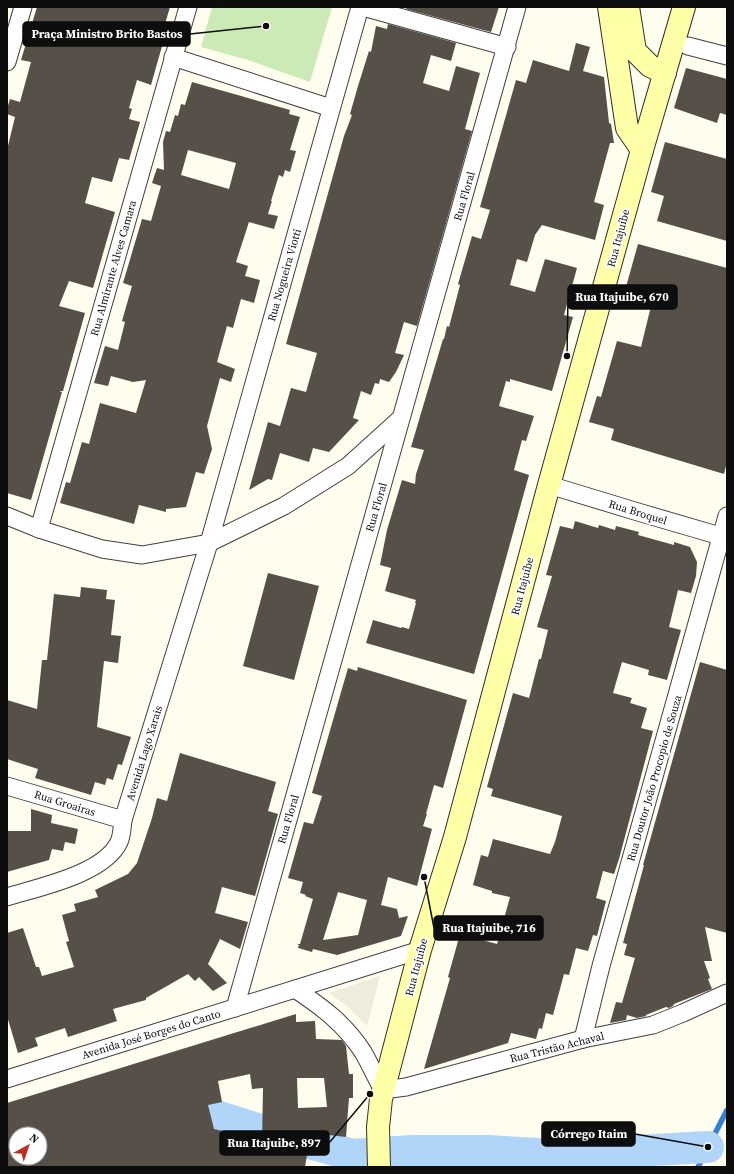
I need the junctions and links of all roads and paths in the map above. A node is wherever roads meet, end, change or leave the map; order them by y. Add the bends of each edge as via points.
1 (23, 7) edge
2 (188, 7) edge
3 (361, 7) edge
4 (517, 7) edge
5 (609, 7) edge
6 (628, 7) edge
7 (684, 7) edge
8 (507, 46) junction
9 (688, 46) dead end
10 (727, 56) edge
11 (173, 57) junction
12 (7, 62) edge
13 (665, 73) junction
14 (331, 108) junction
15 (642, 150) junction
16 (401, 418) junction
17 (549, 485) junction
18 (7, 516) edge
19 (727, 516) edge
20 (39, 529) junction
21 (724, 537) edge
22 (209, 542) junction
23 (7, 786) edge
24 (123, 820) junction
25 (7, 897) edge
26 (420, 950) junction
27 (295, 989) junction
28 (727, 993) edge
29 (235, 1008) junction
30 (583, 1039) junction
31 (7, 1079) edge
32 (383, 1090) junction
33 (379, 1167) edge

1 - 12 street
2 - 11 street, Rua Almirante Alves Camara
3 - 8 street
3 - 14 street, Rua Nogueira Viotti
4 - 8 street, Rua Floral
5 - 15 main road via 627,128
6 - 13 main road via 635,51 650,66
7 - 13 main road, Rua Itajuíbe
8 - 16 street, Rua Floral
9 - 10 street
11 - 14 street
11 - 20 street, Rua Almirante Alves Camara
13 - 15 main road, Rua Itajuíbe
14 - 22 street, Rua Nogueira Viotti
15 - 17 main road, Rua Itajuíbe
16 - 22 street via 348,466 284,506
16 - 29 street, Rua Floral
17 - 21 street, Rua Broquel
17 - 26 main road, Rua Itajuíbe via 455,837
18 - 20 street
19 - 21 street, Rua Doutor João Procopio de Souza
20 - 22 street via 102,549 142,555
21 - 30 street, Rua Doutor João Procopio de Souza via 601,966
22 - 24 street, Avenida Lago Xarais
23 - 24 street, Rua Groairas
24 - 25 street, Avenida Lago Xarais via 120,841 101,863 75,875
26 - 27 street, Avenida José Borges do Canto
26 - 32 main road, Rua Itajuíbe
27 - 29 street, Avenida José Borges do Canto
27 - 32 street via 322,1007 343,1026 363,1052
28 - 30 street, Rua Tristão Achaval via 653,1025
29 - 31 street, Avenida José Borges do Canto
30 - 32 street, Rua Tristão Achaval
32 - 33 main road, Rua Itajuíbe via 378,1127

